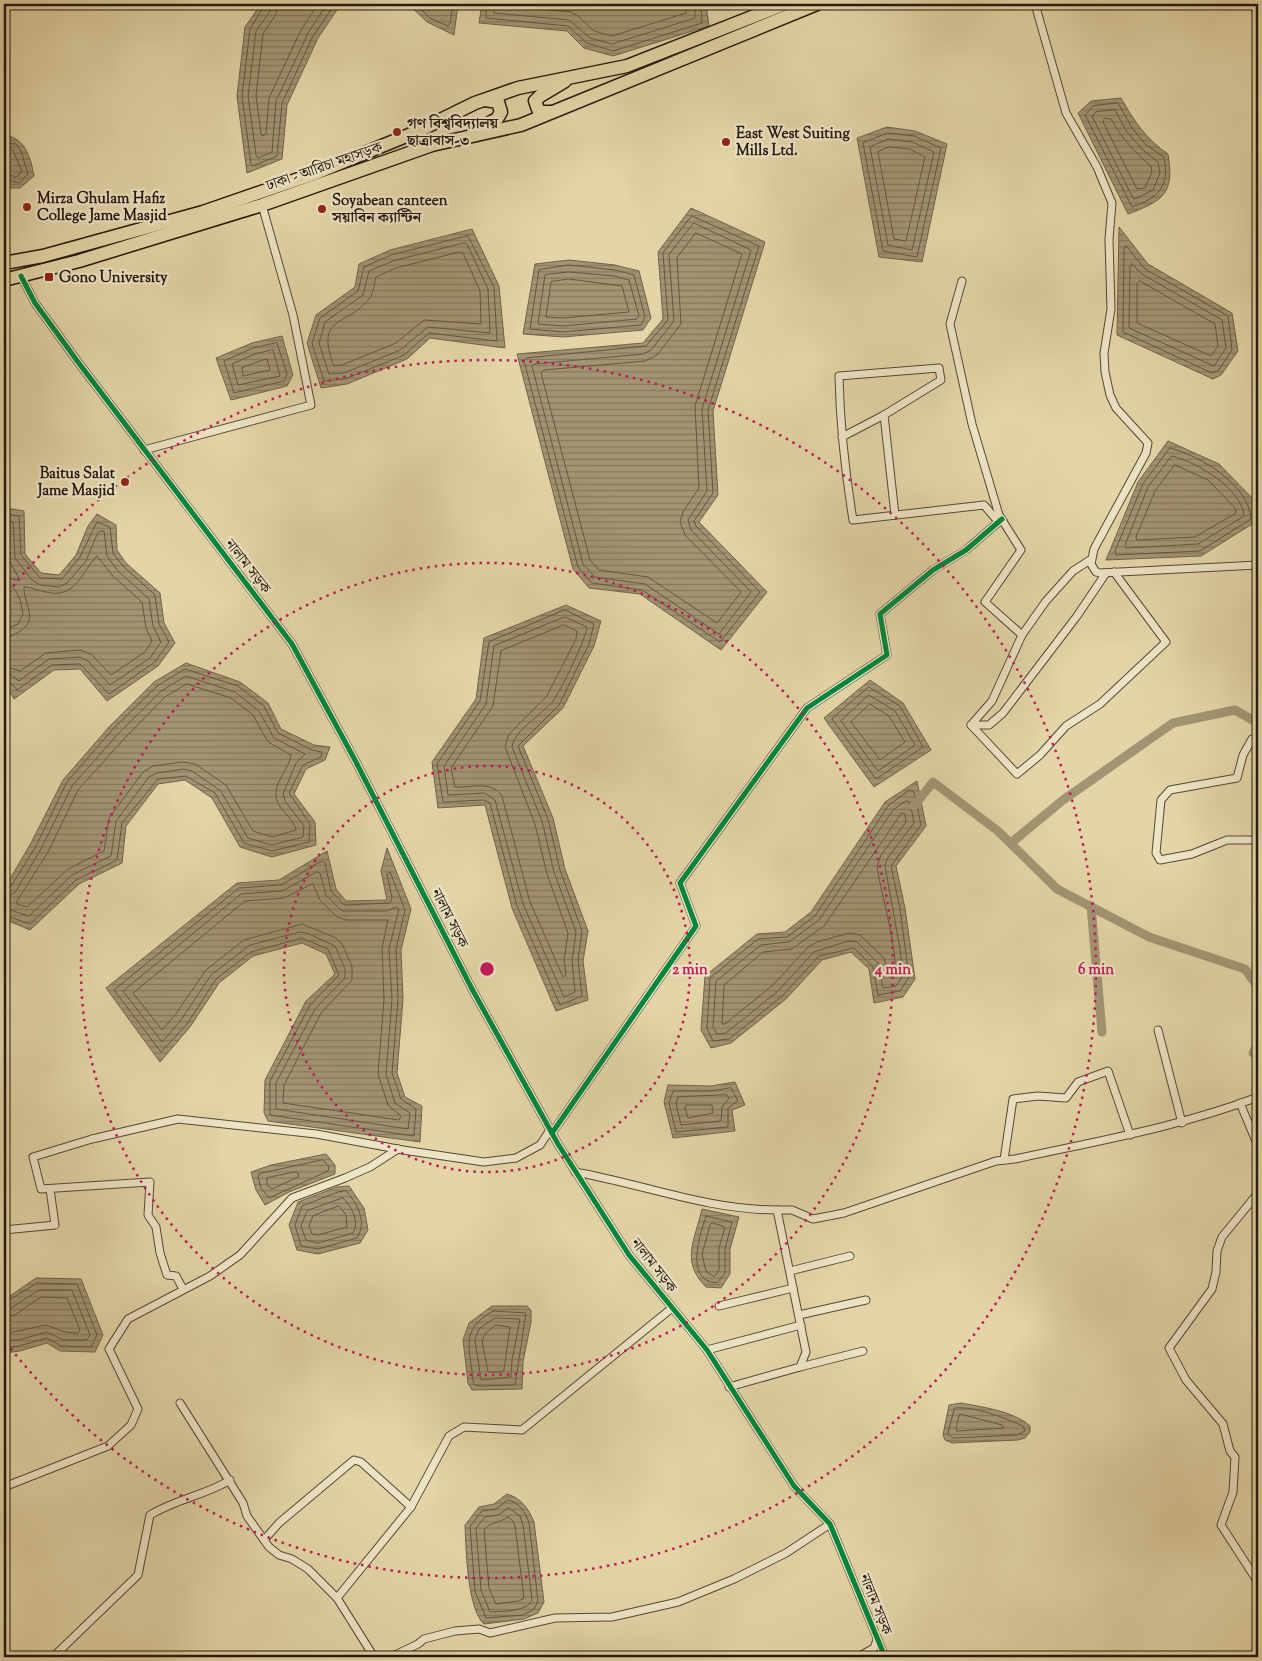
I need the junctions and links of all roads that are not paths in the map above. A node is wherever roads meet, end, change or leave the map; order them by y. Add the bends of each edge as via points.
1 (786, 4) edge
2 (817, 4) edge
3 (1035, 4) edge
4 (577, 75) junction
5 (486, 100) junction
6 (556, 111) junction
7 (457, 138) junction
8 (262, 205) junction
9 (4, 263) edge
10 (21, 276) junction
11 (4, 280) edge
12 (962, 281) dead end
13 (884, 415) junction
14 (842, 437) junction
15 (144, 450) junction
16 (895, 515) junction
17 (1001, 517) junction
18 (1090, 560) junction
19 (1258, 565) edge
20 (1114, 572) junction
21 (1106, 573) junction
22 (1022, 635) junction
23 (971, 725) junction
24 (1258, 740) edge
25 (1258, 840) edge
26 (1158, 1030) dead end
27 (1258, 1096) edge
28 (1240, 1103) junction
29 (1182, 1122) junction
30 (551, 1132) junction
31 (1130, 1135) junction
32 (1258, 1146) edge
33 (398, 1149) junction
34 (1004, 1160) junction
35 (575, 1172) junction
36 (50, 1189) junction
37 (1258, 1193) edge
38 (777, 1210) junction
39 (4, 1230) edge
40 (850, 1256) dead end
41 (790, 1271) junction
42 (793, 1288) junction
43 (183, 1289) junction
44 (866, 1300) dead end
45 (718, 1306) dead end
46 (672, 1308) junction
47 (799, 1315) junction
48 (801, 1326) junction
49 (708, 1350) junction
50 (863, 1351) dead end
51 (800, 1367) junction
52 (729, 1387) junction
53 (180, 1403) dead end
54 (230, 1480) junction
55 (4, 1487) edge
56 (411, 1507) junction
57 (830, 1524) junction
58 (264, 1540) junction
59 (1258, 1582) edge
60 (337, 1598) junction
61 (877, 1640) junction
62 (54, 1657) edge
63 (374, 1657) edge
64 (392, 1657) edge
65 (858, 1657) edge
66 (885, 1657) edge

1 - 4 highway via 653,58
2 - 6 highway, ঢাকা - আরিচা মহাসড়ক
3 - 18 street via 1066,113 1111,197 1111,309 1104,353 1105,372 1116,408 1148,443 1146,453
4 - 5 highway via 518,88
4 - 6 highway via 535,101 539,112
5 - 7 highway via 498,102 501,112 497,119
5 - 9 highway via 316,174 194,214 43,256
6 - 7 highway, ঢাকা - আরিচা মহাসড়ক via 503,130
7 - 8 highway, ঢাকা - আরিচা মহাসড়ক
8 - 10 highway, ঢাকা - আরিচা মহাসড়ক
8 - 15 street via 293,315 311,405
10 - 11 highway, ঢাকা - আরিচা মহাসড়ক
10 - 15 street, নালাম সড়ক via 42,313
12 - 17 street via 950,324 972,424
13 - 14 street
13 - 14 street via 941,380 939,368 839,376
13 - 16 street
14 - 16 street via 853,520
15 - 30 street, নালাম সড়ক via 299,655 472,989
16 - 17 street via 984,505 994,518
17 - 22 street via 1021,550 985,602
17 - 30 street via 966,550 933,570 880,614 887,655 807,708 680,883 696,926
18 - 21 street via 1096,572
18 - 22 street via 1073,571
19 - 20 street
20 - 21 street
20 - 23 street via 1166,642 1100,704 1066,726 1040,755 1017,774
21 - 23 street via 1003,713 989,725
22 - 23 street via 992,701
24 - 25 street via 1252,739 1243,755 1237,778 1170,790 1161,800 1156,853 1160,860 1192,854 1228,840
26 - 29 street
27 - 28 street
28 - 29 street
28 - 32 street
29 - 31 street
30 - 33 street via 540,1145 516,1158 484,1162
30 - 35 street, নালাম সড়ক
31 - 34 street
31 - 34 street via 1108,1071 1078,1082 1066,1098 1038,1096 1012,1099
33 - 36 street via 316,1134 178,1119 33,1157 41,1190
33 - 43 street via 370,1167 292,1198 240,1255 210,1276
34 - 38 street via 844,1213 813,1219 792,1210
35 - 38 street via 708,1204 746,1210
35 - 46 street, নালাম সড়ক via 628,1255
36 - 39 street via 55,1225
36 - 43 street via 150,1182 148,1215 156,1227 160,1254 167,1276 176,1276
37 - 59 street via 1222,1237 1212,1289 1169,1348 1186,1380 1223,1424 1235,1457 1234,1492 1221,1525
38 - 41 street
40 - 41 street
41 - 42 street
42 - 45 street
42 - 47 street
43 - 55 street via 128,1319 109,1349 138,1409 132,1425 108,1446
44 - 47 street
46 - 49 street, নালাম সড়ক
46 - 56 street via 522,1430 464,1427 449,1436
47 - 48 street
48 - 49 street
48 - 51 street via 806,1352
49 - 52 street, নালাম সড়ক
50 - 51 street
51 - 52 street
52 - 57 street, নালাম সড়ক via 794,1486
53 - 54 street
54 - 58 street via 243,1503 246,1516
54 - 62 street via 212,1491 176,1501 150,1514 138,1575
56 - 58 street via 362,1462 354,1460 279,1523
56 - 60 street
57 - 61 street, নালাম সড়ক
57 - 64 street via 786,1553 678,1602 612,1617 555,1618 490,1633 479,1629 455,1631 424,1638
58 - 60 street via 279,1555 308,1569
60 - 63 street
61 - 65 street via 874,1648
61 - 66 street, নালাম সড়ক

